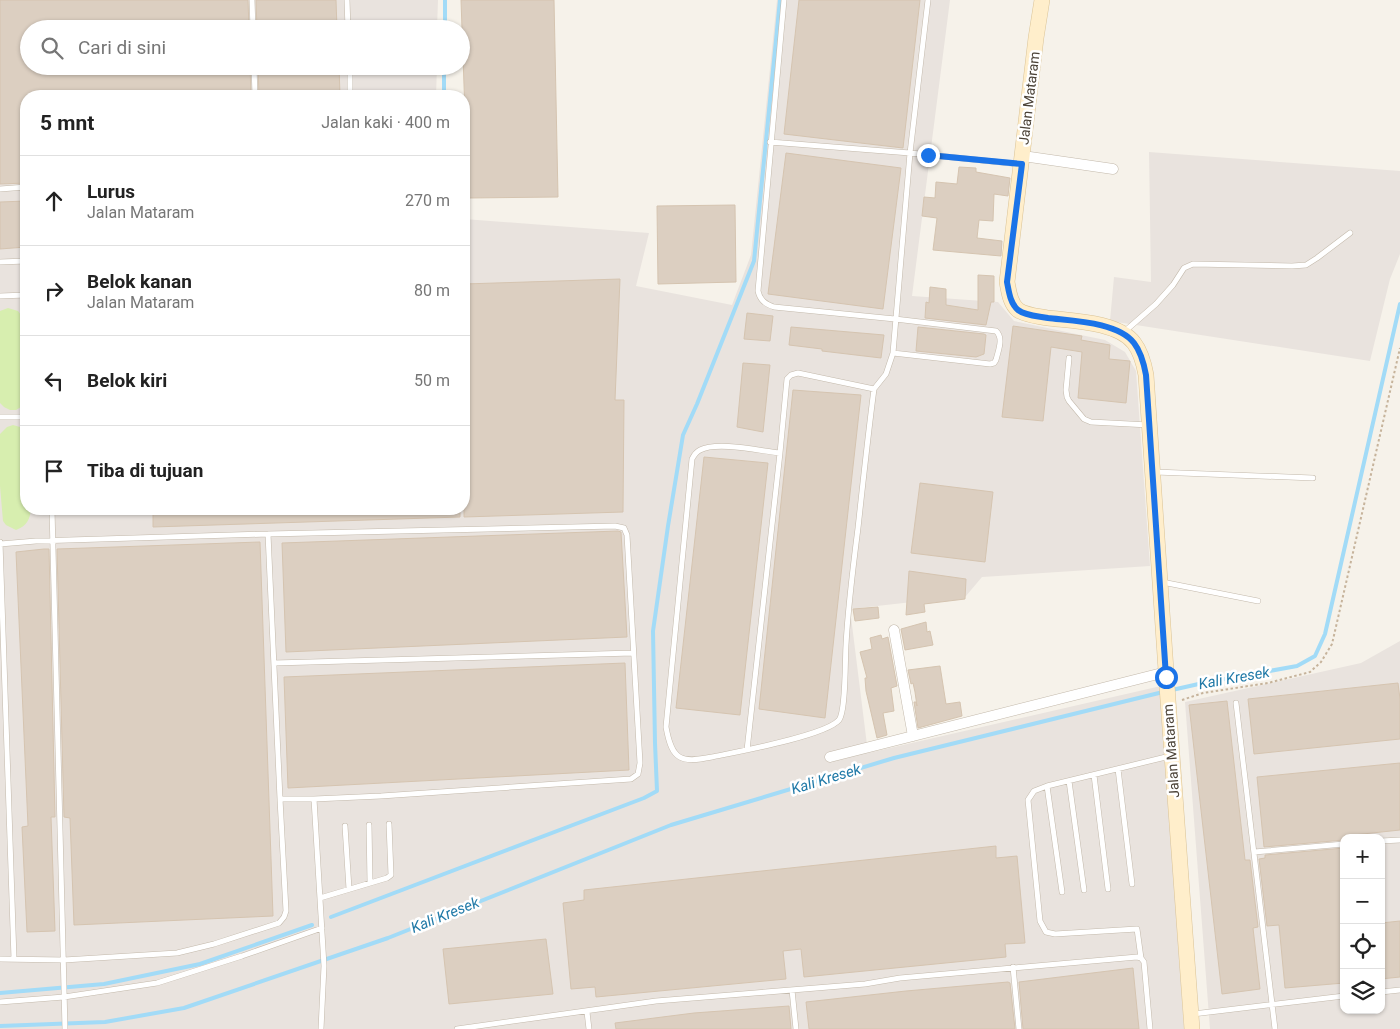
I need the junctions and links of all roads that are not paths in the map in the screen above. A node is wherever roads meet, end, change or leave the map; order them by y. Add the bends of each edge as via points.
1 (252, 0) edge
2 (347, 0) edge
3 (784, 0) edge
4 (928, 0) edge
5 (1042, 0) edge
6 (253, 20) edge
7 (348, 20) edge
8 (254, 75) edge
9 (350, 75) edge
10 (255, 90) edge
11 (350, 90) edge
12 (770, 142) junction
13 (910, 153) junction
14 (1022, 160) junction
15 (1113, 169) dead end
16 (20, 187) edge
17 (0, 188) edge
18 (1350, 232) dead end
19 (0, 262) edge
20 (20, 262) edge
21 (20, 295) edge
22 (0, 296) edge
23 (895, 319) junction
24 (1124, 333) junction
25 (893, 353) junction
26 (1069, 358) dead end
27 (874, 389) junction
28 (0, 417) edge
29 (20, 417) edge
30 (1149, 425) junction
31 (780, 453) junction
32 (1152, 472) junction
33 (1313, 478) dead end
34 (52, 515) edge
35 (268, 534) junction
36 (53, 541) junction
37 (0, 543) edge
38 (1159, 582) junction
39 (1258, 601) dead end
40 (894, 630) dead end
41 (633, 653) junction
42 (274, 663) junction
43 (1166, 675) junction
44 (1236, 703) dead end
45 (913, 736) junction
46 (747, 750) junction
47 (1172, 756) junction
48 (830, 757) dead end
49 (1118, 769) junction
50 (1094, 774) junction
51 (1069, 781) junction
52 (1047, 786) junction
53 (280, 799) junction
54 (314, 799) junction
55 (389, 824) dead end
56 (369, 825) dead end
57 (345, 826) dead end
58 (1400, 840) edge
59 (1385, 841) edge
60 (1340, 844) edge
61 (1254, 852) junction
62 (370, 882) junction
63 (1132, 884) dead end
64 (349, 889) junction
65 (1108, 889) dead end
66 (1084, 890) dead end
67 (1062, 892) dead end
68 (320, 898) junction
69 (322, 928) junction
70 (1141, 958) junction
71 (0, 959) edge
72 (14, 959) junction
73 (64, 960) junction
74 (1013, 967) junction
75 (792, 990) junction
76 (1400, 990) edge
77 (1385, 992) edge
78 (64, 994) junction
79 (1340, 997) edge
80 (0, 1002) edge
81 (1273, 1005) junction
82 (587, 1012) junction
83 (1191, 1022) edge
84 (474, 1028) edge
85 (65, 1029) edge
86 (321, 1029) edge
87 (457, 1029) edge
88 (588, 1029) edge
89 (796, 1029) edge
90 (1019, 1029) edge
91 (1150, 1029) edge
92 (1275, 1029) edge

1 - 6 lane
2 - 7 lane
3 - 12 lane
4 - 13 lane
5 - 14 main road, Jalan Mataram
8 - 10 lane
9 - 11 lane
12 - 13 lane
12 - 23 lane via 758,291 763,302 774,307
13 - 14 lane
13 - 23 lane
14 - 15 street
14 - 24 main road, Jalan Mataram via 1007,282 1010,298 1018,309 1031,315 1107,326
16 - 17 lane
18 - 24 lane via 1306,265 1193,264 1184,268 1156,304
19 - 20 lane
21 - 22 lane
23 - 25 lane
23 - 25 lane via 996,331 1000,338 996,360 990,364
24 - 30 main road, Jalan Mataram via 1135,343 1142,359
25 - 27 lane via 886,374
26 - 30 lane via 1067,397 1084,419
27 - 31 lane via 798,373 791,375 786,384
27 - 46 lane via 848,611 841,718 812,733
28 - 29 lane
30 - 32 main road, Jalan Mataram
31 - 46 lane
31 - 46 lane via 723,446 700,450 692,459 666,727 668,740 681,759
32 - 33 lane
32 - 38 main road, Jalan Mataram
34 - 36 lane
35 - 36 lane
35 - 41 lane via 621,527 627,535
35 - 42 lane
36 - 37 lane
36 - 73 lane
37 - 72 lane
38 - 39 lane
38 - 43 main road, Jalan Mataram
40 - 45 street
41 - 42 lane
41 - 54 lane via 640,763 638,774 631,779
42 - 53 lane
43 - 45 street
43 - 47 main road, Jalan Mataram
44 - 61 lane
45 - 48 street
47 - 49 lane
47 - 83 main road, Jalan Mataram
49 - 50 lane
49 - 63 lane
50 - 51 lane
50 - 65 lane
51 - 52 lane
51 - 66 lane
52 - 67 lane
52 - 70 lane via 1034,791 1028,800 1040,921 1046,932 1137,928
53 - 54 lane
53 - 73 lane via 286,911 279,923 178,952
54 - 68 lane
55 - 62 lane via 391,875
56 - 62 lane
57 - 64 lane
58 - 59 lane
60 - 61 lane
61 - 81 lane
62 - 64 lane
64 - 68 lane
68 - 69 lane
69 - 78 lane via 158,983
69 - 86 lane
70 - 74 lane
70 - 91 lane
71 - 72 lane
72 - 73 lane
73 - 78 lane
74 - 75 lane
74 - 90 lane
75 - 82 lane via 656,1001
75 - 89 lane
76 - 77 lane
78 - 80 lane
78 - 85 lane
79 - 81 lane
81 - 83 lane
81 - 92 lane
82 - 84 lane
82 - 88 lane
84 - 87 lane

